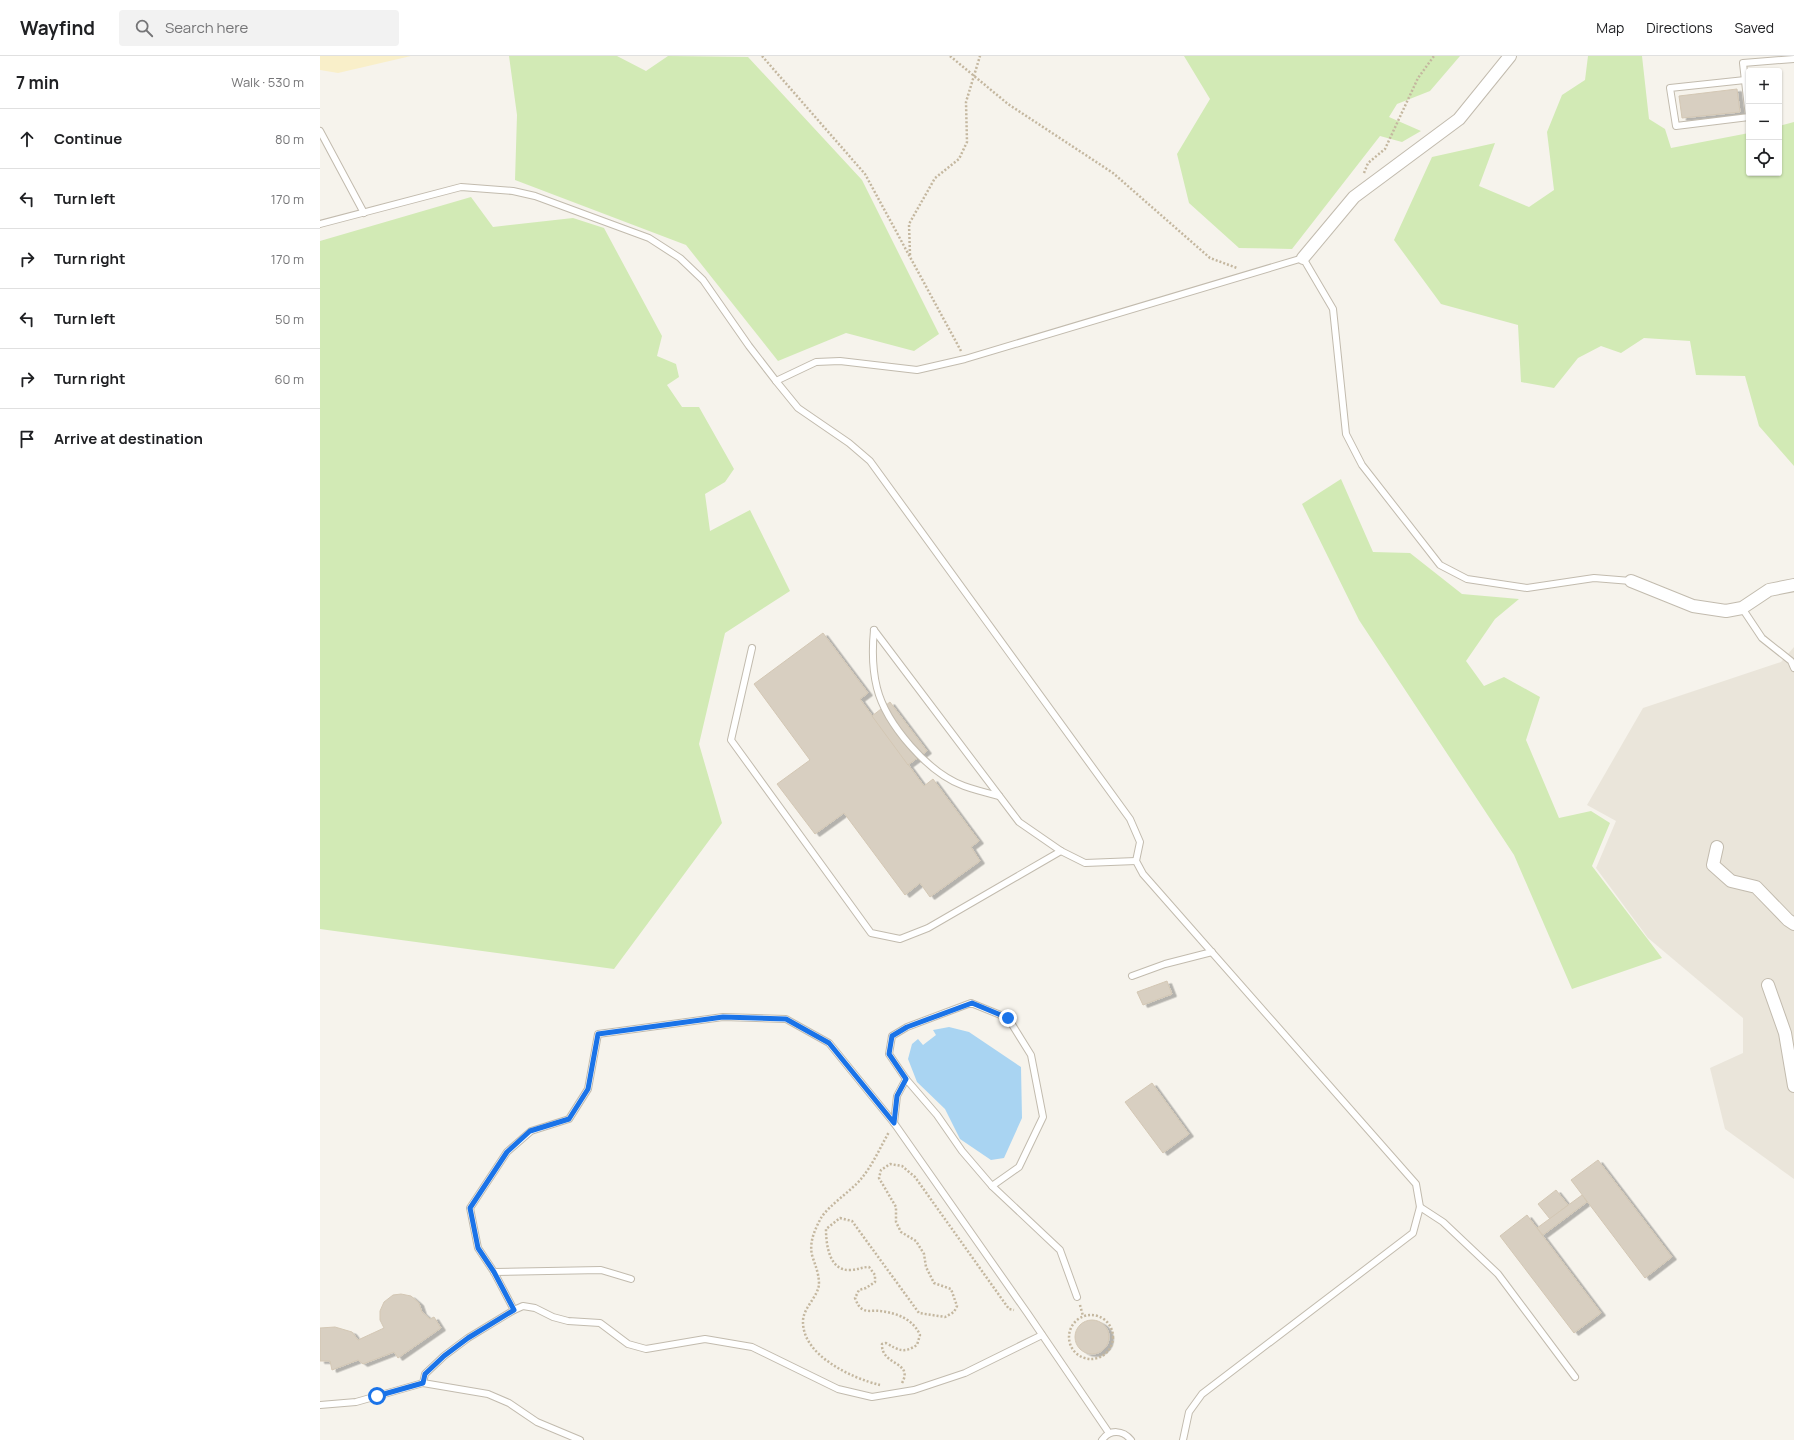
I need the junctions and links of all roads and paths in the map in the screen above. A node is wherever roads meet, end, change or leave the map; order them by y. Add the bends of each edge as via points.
1 (762, 56) edge
2 (950, 56) edge
3 (980, 56) edge
4 (1434, 56) edge
5 (1510, 56) edge
6 (1794, 59) edge
7 (974, 75) junction
8 (1745, 80) junction
9 (1748, 104) edge
10 (1746, 117) edge
11 (320, 131) edge
12 (1363, 177) dead end
13 (364, 213) junction
14 (320, 224) edge
15 (911, 258) junction
16 (1303, 258) junction
17 (1252, 273) junction
18 (966, 359) junction
19 (776, 380) junction
20 (1631, 581) joint
21 (1794, 585) edge
22 (1742, 608) junction
23 (752, 648) dead end
24 (1794, 668) edge
25 (999, 796) junction
26 (1717, 847) dead end
27 (1061, 851) junction
28 (1136, 861) junction
29 (1794, 924) edge
30 (1212, 952) junction
31 (1132, 976) dead end
32 (1768, 985) dead end
33 (906, 1079) junction
34 (1794, 1086) edge
35 (894, 1123) junction
36 (992, 1186) junction
37 (1420, 1207) junction
38 (494, 1272) junction
39 (631, 1279) dead end
40 (1077, 1297) dead end
41 (514, 1310) junction
42 (1028, 1314) junction
43 (1077, 1320) joint
44 (1042, 1335) junction
45 (1575, 1377) dead end
46 (423, 1383) junction
47 (895, 1385) dead end
48 (888, 1387) dead end
49 (320, 1405) edge
50 (1109, 1433) junction
51 (580, 1440) edge
52 (1102, 1440) edge
53 (1131, 1440) edge
54 (1183, 1440) edge

1 - 15 path via 865,174
2 - 7 path
3 - 7 path
4 - 12 path via 1418,78 1385,148 1368,163
5 - 16 street via 1459,119 1354,197
6 - 8 lane via 1743,63
7 - 15 path via 966,102 967,142 959,159 934,178 909,224
7 - 17 path via 1008,104 1113,173 1210,258
8 - 9 lane
8 - 10 lane via 1670,88 1676,126
11 - 13 lane
13 - 14 lane
13 - 19 lane via 461,187 472,187 535,196 649,238 680,258 703,280
15 - 18 path
16 - 17 lane
16 - 20 lane via 1333,309 1346,434 1362,465 1440,565 1466,579 1527,588 1594,578
17 - 18 lane
18 - 19 lane via 917,370 840,361 816,362
19 - 28 lane via 798,408 849,443 870,461 1130,819 1140,842
20 - 22 street via 1693,606 1726,611
21 - 22 street via 1769,590
22 - 24 lane via 1762,638
23 - 27 lane via 731,740 871,933 900,938 928,928
25 - 25 lane via 908,675 874,630 872,658 877,688 885,711 917,753 939,772 963,786
25 - 27 lane via 1018,822
26 - 29 street via 1713,865 1731,881 1756,886
27 - 28 lane via 1085,863
28 - 30 lane via 1143,874
30 - 31 lane via 1165,964
30 - 37 lane via 1416,1184
32 - 34 street via 1786,1032
33 - 35 lane via 897,1096
33 - 36 lane
33 - 36 lane via 889,1054 892,1036 907,1027 972,1003 1008,1018 1031,1055 1042,1117 1019,1167
35 - 38 lane via 829,1043 786,1019 723,1017 598,1034 588,1089 569,1119 530,1131 507,1152 470,1208 478,1248
35 - 42 lane
35 - 48 path via 861,1179 822,1216 811,1240 819,1286 803,1319 804,1331 811,1346 829,1363 866,1382
36 - 40 lane via 1060,1250
37 - 45 lane via 1443,1222 1498,1274
37 - 54 lane via 1413,1233 1202,1394 1189,1412
38 - 39 lane via 601,1270
38 - 41 lane
41 - 44 lane via 522,1306 535,1308 568,1321 600,1323 628,1344 646,1348 705,1339 752,1346 838,1389 872,1397 914,1390 965,1372
41 - 46 lane via 444,1356 425,1374
42 - 44 lane
42 - 47 path via 1009,1309 915,1177 902,1166 890,1164 881,1170 879,1178 896,1207 896,1222 901,1232 916,1241 924,1254 926,1267 934,1283 951,1289 956,1306 954,1312 945,1317 919,1313 852,1221 840,1218 826,1228 826,1242 828,1252 844,1270 869,1267 875,1275 875,1282 859,1290 855,1298 858,1306 864,1310 880,1311 904,1318 916,1326 920,1335 917,1345 909,1350 900,1351 886,1343 882,1344 882,1351 887,1358 899,1364 904,1370 905,1378 902,1384
43 - 43 path via 1069,1333 1069,1341 1077,1354 1090,1359 1104,1355 1109,1350 1113,1337 1109,1324 1104,1319 1090,1315
44 - 50 lane
46 - 49 lane via 356,1402
46 - 51 lane via 488,1394 509,1403 537,1422
50 - 52 lane
50 - 53 lane via 1118,1432 1127,1435

